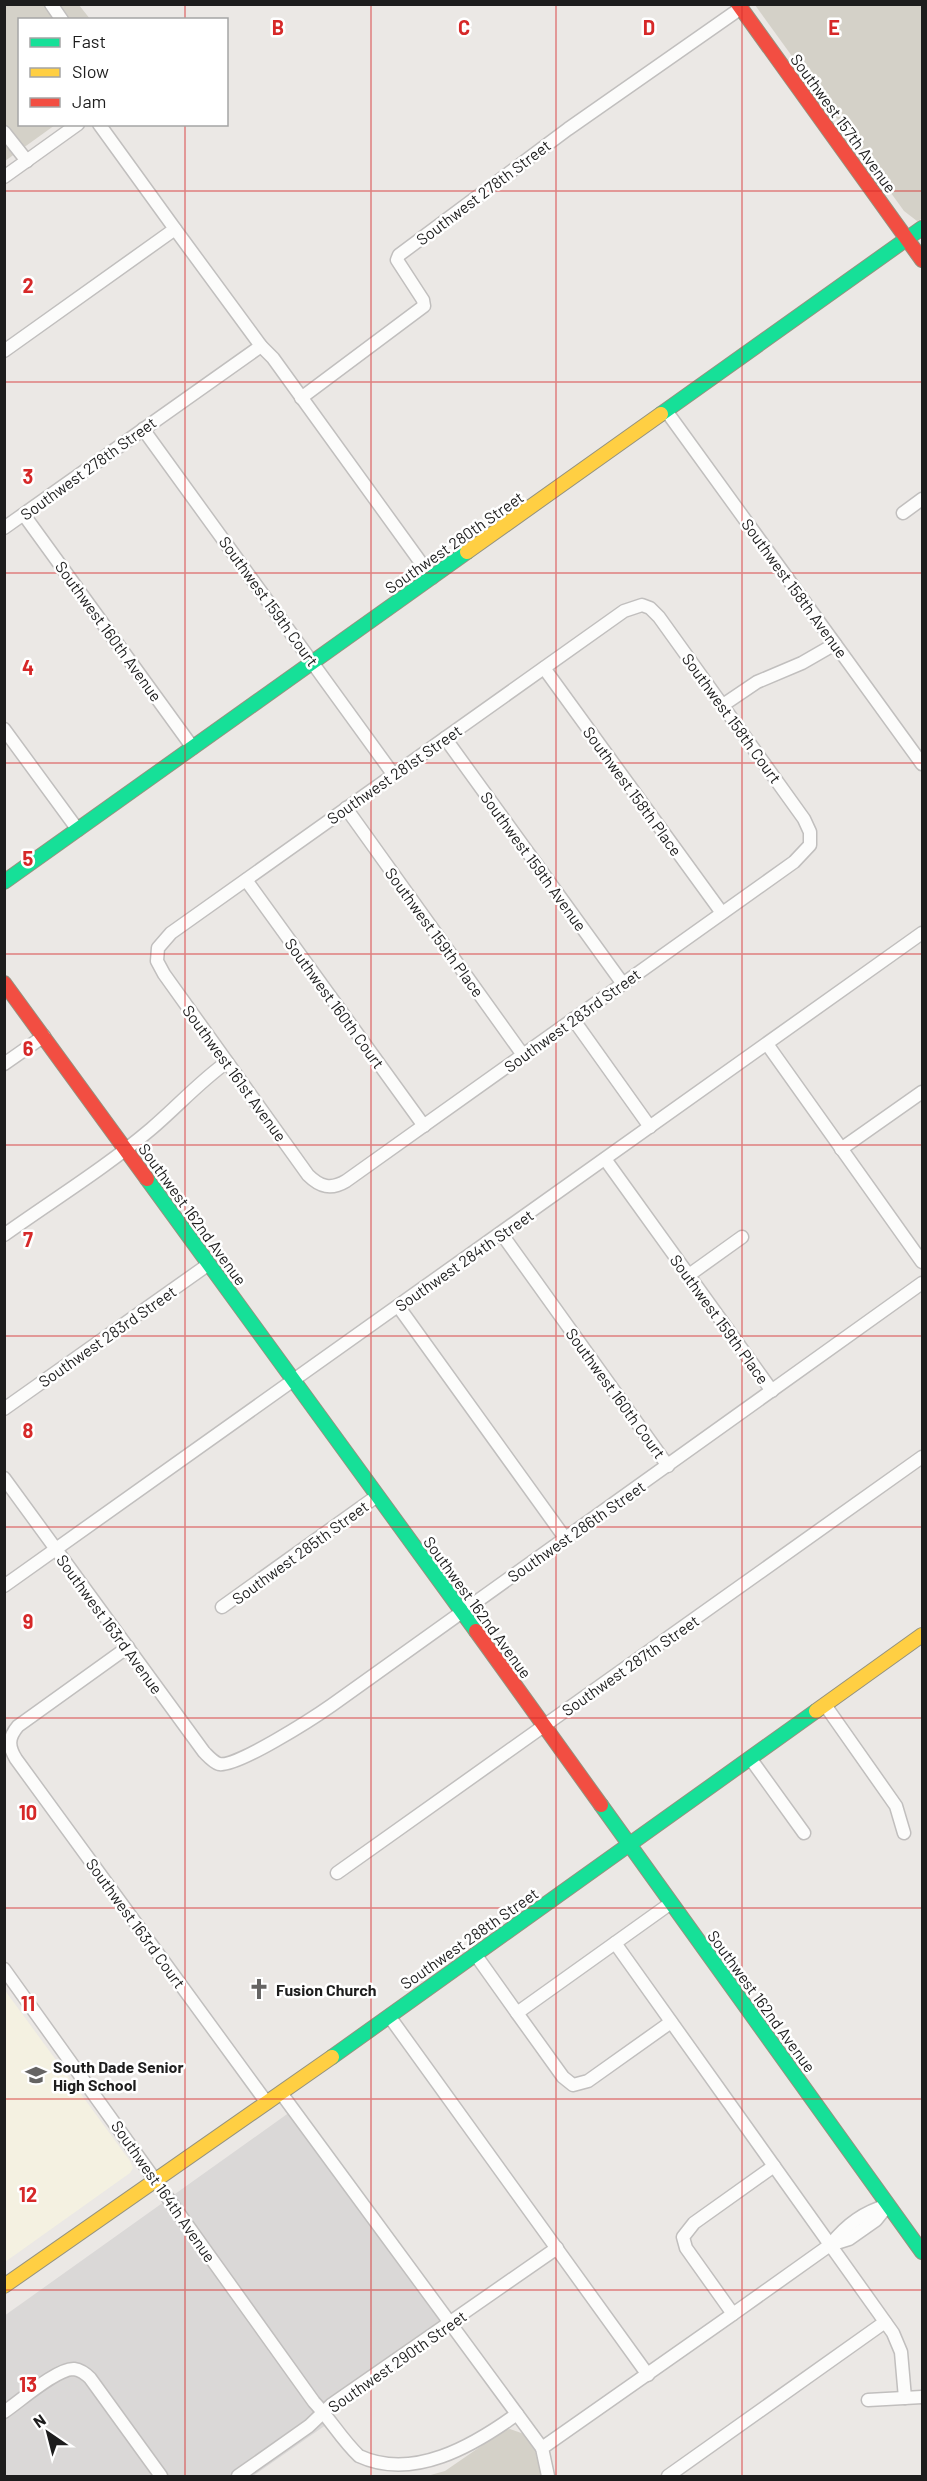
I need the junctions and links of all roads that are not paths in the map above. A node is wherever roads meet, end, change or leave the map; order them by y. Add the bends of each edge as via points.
1 (51, 4) edge
2 (740, 6) edge
3 (61, 18) edge
4 (75, 126) edge
5 (100, 126) edge
6 (4, 132) edge
7 (27, 161) junction
8 (4, 177) edge
9 (922, 228) edge
10 (175, 229) junction
11 (908, 239) junction
12 (922, 260) edge
13 (261, 346) junction
14 (4, 351) edge
15 (301, 398) junction
16 (667, 411) junction
17 (143, 429) junction
18 (922, 499) edge
19 (903, 513) dead end
20 (24, 514) junction
21 (4, 528) edge
22 (432, 578) junction
23 (642, 605) joint
24 (835, 644) junction
25 (313, 663) junction
26 (544, 668) junction
27 (723, 705) junction
28 (4, 729) edge
29 (445, 738) junction
30 (193, 748) junction
31 (922, 764) edge
32 (393, 774) junction
33 (346, 808) junction
34 (78, 830) junction
35 (811, 839) joint
36 (246, 880) junction
37 (4, 882) edge
38 (722, 913) junction
39 (922, 933) edge
40 (156, 954) joint
41 (4, 983) edge
42 (622, 984) junction
43 (573, 1020) junction
44 (44, 1036) junction
45 (766, 1044) junction
46 (523, 1055) junction
47 (226, 1062) junction
48 (4, 1064) edge
49 (922, 1092) edge
50 (424, 1126) junction
51 (650, 1127) junction
52 (125, 1149) junction
53 (841, 1149) junction
54 (605, 1159) junction
55 (323, 1186) joint
56 (501, 1233) junction
57 (4, 1235) edge
58 (742, 1237) dead end
59 (922, 1262) edge
60 (209, 1264) junction
61 (689, 1275) junction
62 (922, 1283) edge
63 (398, 1306) junction
64 (294, 1381) junction
65 (772, 1390) junction
66 (4, 1409) edge
67 (922, 1457) edge
68 (668, 1466) junction
69 (4, 1478) edge
70 (377, 1496) junction
71 (565, 1538) junction
72 (56, 1549) junction
73 (4, 1586) edge
74 (222, 1607) dead end
75 (462, 1613) junction
76 (922, 1635) edge
77 (128, 1647) junction
78 (825, 1705) junction
79 (544, 1726) junction
80 (750, 1758) junction
81 (221, 1764) joint
82 (804, 1833) dead end
83 (904, 1833) dead end
84 (630, 1844) junction
85 (337, 1873) dead end
86 (671, 1904) junction
87 (615, 1943) junction
88 (475, 1954) junction
89 (4, 1969) edge
90 (517, 2013) junction
91 (389, 2016) junction
92 (671, 2022) junction
93 (281, 2093) junction
94 (267, 2103) junction
95 (774, 2166) junction
96 (156, 2181) junction
97 (888, 2205) junction
98 (830, 2245) junction
99 (557, 2248) junction
100 (922, 2252) edge
101 (4, 2286) edge
102 (734, 2314) junction
103 (885, 2322) junction
104 (450, 2323) junction
105 (648, 2375) junction
106 (922, 2397) edge
107 (905, 2398) junction
108 (868, 2400) dead end
109 (4, 2412) edge
110 (323, 2413) junction
111 (517, 2414) junction
112 (542, 2448) junction
113 (673, 2475) edge
114 (161, 2476) edge
115 (238, 2476) edge
116 (548, 2476) edge

1 - 3 street
2 - 11 street, Southwest 157th Avenue
2 - 15 street, Southwest 278th Street via 399,255 397,260 424,306
4 - 7 street
5 - 10 street
6 - 7 street
7 - 8 street
9 - 11 street, Southwest 280th Street
10 - 13 street
10 - 14 street
11 - 12 street, Southwest 157th Avenue
11 - 16 street, Southwest 280th Street
13 - 15 street
13 - 17 street, Southwest 278th Street
15 - 22 street
16 - 22 street, Southwest 280th Street
16 - 24 street, Southwest 158th Avenue
17 - 20 street, Southwest 278th Street
17 - 25 street, Southwest 159th Court
18 - 19 street
20 - 21 street, Southwest 278th Street
20 - 30 street, Southwest 160th Avenue
22 - 25 street, Southwest 280th Street
23 - 26 street, Southwest 281st Street via 628,609
23 - 27 street, Southwest 158th Court via 659,616
24 - 27 street via 756,682
24 - 31 street, Southwest 158th Avenue
25 - 30 street, Southwest 280th Street
25 - 32 street, Southwest 159th Court
26 - 29 street, Southwest 281st Street
26 - 38 street, Southwest 158th Place
27 - 35 street, Southwest 158th Court via 804,819
28 - 34 street
29 - 32 street, Southwest 281st Street
29 - 42 street, Southwest 159th Avenue
30 - 34 street, Southwest 280th Street
32 - 33 street, Southwest 281st Street
33 - 36 street, Southwest 281st Street
33 - 46 street, Southwest 159th Place
34 - 37 street, Southwest 280th Street
35 - 38 street, Southwest 283rd Street via 801,856
36 - 40 street, Southwest 281st Street via 165,938
36 - 50 street, Southwest 160th Court
38 - 42 street, Southwest 283rd Street
39 - 45 street, Southwest 284th Street
40 - 47 street, Southwest 161st Avenue via 164,974
41 - 44 street, Southwest 162nd Avenue
42 - 43 street, Southwest 283rd Street
43 - 46 street, Southwest 283rd Street
43 - 51 street
44 - 48 street
44 - 52 street, Southwest 162nd Avenue
45 - 51 street, Southwest 284th Street
45 - 53 street
46 - 50 street, Southwest 283rd Street
47 - 52 street
47 - 55 street, Southwest 161st Avenue via 308,1175
49 - 53 street
50 - 55 street, Southwest 283rd Street via 346,1181
51 - 54 street, Southwest 284th Street
52 - 57 street
52 - 60 street, Southwest 162nd Avenue
53 - 59 street
54 - 56 street, Southwest 284th Street
54 - 61 street, Southwest 159th Place
56 - 63 street, Southwest 284th Street
56 - 68 street, Southwest 160th Court
58 - 61 street
60 - 64 street, Southwest 162nd Avenue
60 - 66 street, Southwest 283rd Street
61 - 65 street, Southwest 159th Place
62 - 65 street, Southwest 286th Street
63 - 64 street, Southwest 284th Street
63 - 71 street
64 - 70 street, Southwest 162nd Avenue
64 - 72 street, Southwest 284th Street
65 - 68 street, Southwest 286th Street
67 - 79 street, Southwest 287th Street
68 - 71 street, Southwest 286th Street
69 - 72 street, Southwest 163rd Avenue
70 - 74 street, Southwest 285th Street
70 - 75 street, Southwest 162nd Avenue
71 - 75 street, Southwest 286th Street
72 - 73 street, Southwest 284th Street
72 - 77 street, Southwest 163rd Avenue
75 - 79 street, Southwest 162nd Avenue
75 - 81 street, Southwest 286th Street via 320,1714 238,1760
76 - 78 street, Southwest 288th Street
77 - 81 street, Southwest 163rd Avenue via 204,1752
77 - 94 street, Southwest 163rd Court via 18,1726 9,1741 16,1759
78 - 80 street, Southwest 288th Street
78 - 83 street via 896,1806
79 - 84 street, Southwest 162nd Avenue
79 - 85 street, Southwest 287th Street
80 - 82 street
80 - 84 street, Southwest 288th Street
84 - 86 street, Southwest 162nd Avenue
84 - 88 street, Southwest 288th Street
86 - 87 street
86 - 97 street, Southwest 162nd Avenue
87 - 90 street
87 - 92 street
88 - 90 street
88 - 91 street, Southwest 288th Street
89 - 96 street, Southwest 164th Avenue
90 - 92 street via 573,2085 588,2081
91 - 93 street, Southwest 288th Street
91 - 99 street
92 - 95 street
93 - 94 street, Southwest 288th Street
93 - 104 street
94 - 96 street, Southwest 288th Street
95 - 98 street
95 - 102 street via 689,2228 683,2237 686,2248
96 - 101 street, Southwest 288th Street
96 - 110 street, Southwest 164th Avenue
97 - 98 street via 876,2220 849,2239
97 - 100 street, Southwest 162nd Avenue
98 - 102 street
98 - 103 street
99 - 104 street, Southwest 290th Street
99 - 105 street
102 - 105 street
103 - 107 street via 901,2352
103 - 113 street
104 - 110 street, Southwest 290th Street
104 - 111 street
105 - 112 street
106 - 107 street
107 - 108 street
109 - 114 street via 54,2376 74,2369 90,2378
110 - 111 street, Southwest 164th Avenue via 364,2460 380,2469 406,2474 445,2465
110 - 115 street, Southwest 290th Street
111 - 112 street
112 - 116 street

